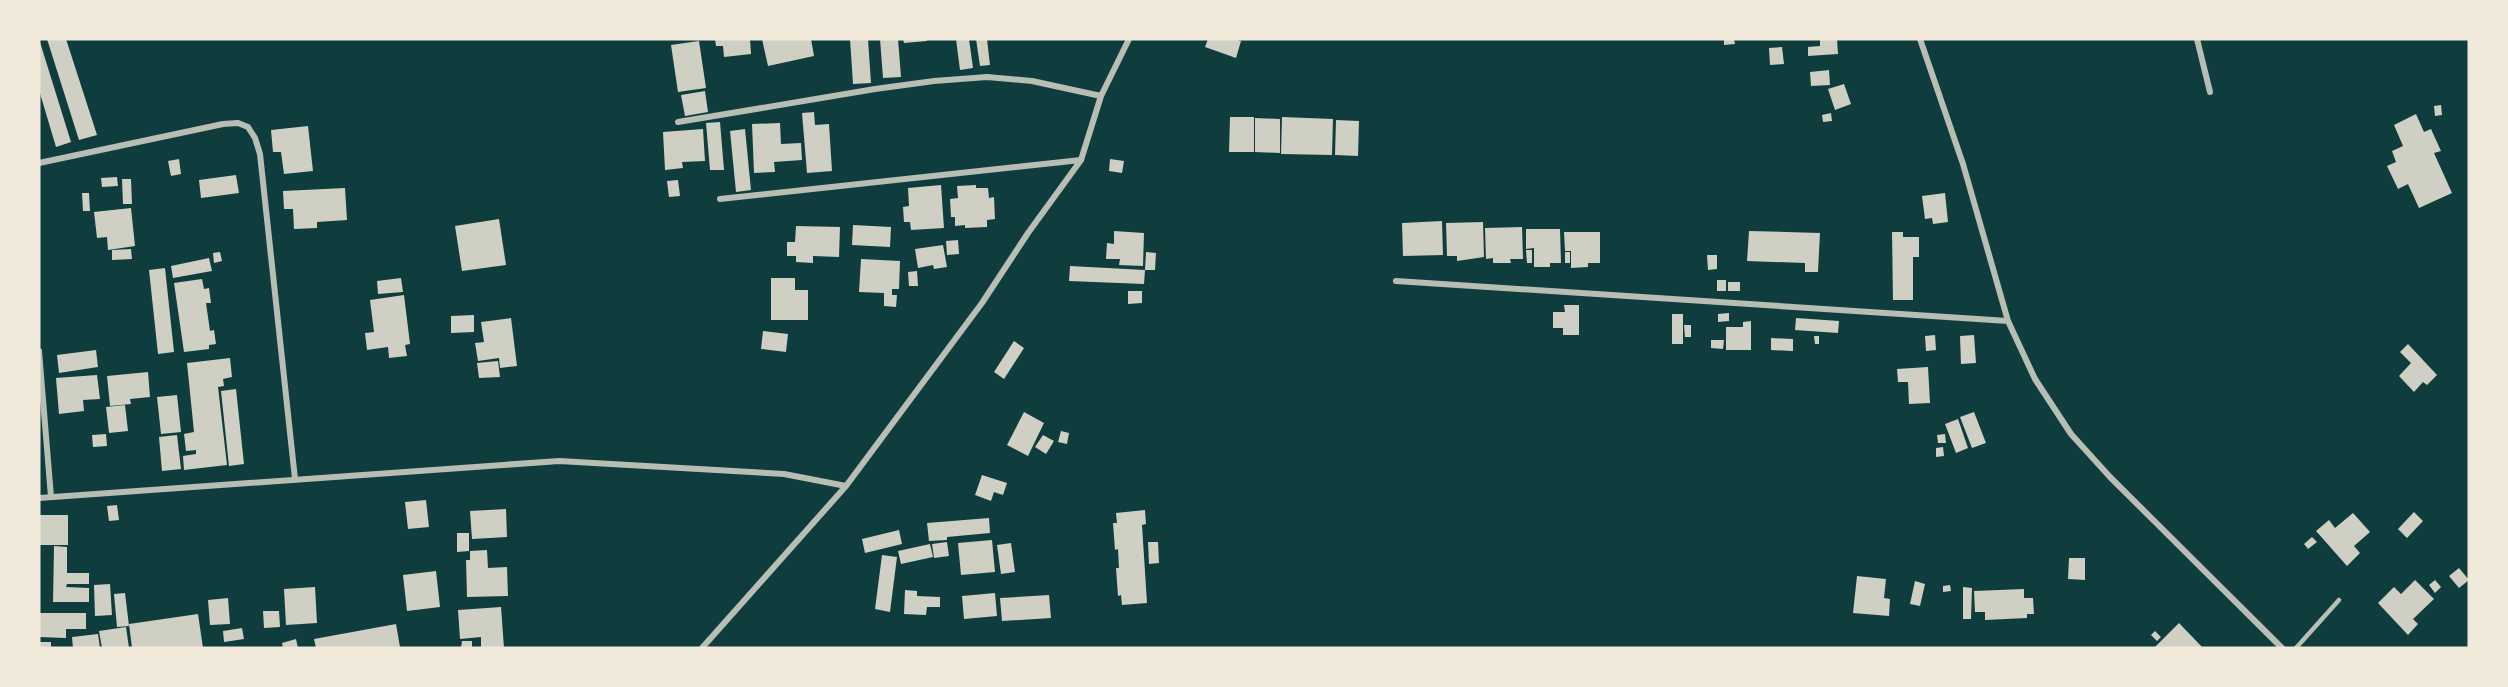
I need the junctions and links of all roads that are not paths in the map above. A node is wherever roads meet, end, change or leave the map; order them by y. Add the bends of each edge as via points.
1 (1129, 39) edge
2 (1920, 39) edge
3 (2197, 39) edge
4 (2210, 92) dead end
5 (1101, 96) junction
6 (678, 122) dead end
7 (1081, 160) junction
8 (39, 163) edge
9 (720, 200) dead end
10 (1396, 281) dead end
11 (2008, 321) junction
12 (39, 351) edge
13 (295, 479) junction
14 (846, 486) junction
15 (51, 497) junction
16 (39, 498) edge
17 (2339, 600) dead end
18 (702, 648) edge
19 (2282, 648) edge
20 (2296, 648) edge

1 - 5 street
2 - 11 street via 1964,164
3 - 4 street
5 - 6 street via 1032,81 987,77 875,89
5 - 7 street
7 - 9 street
7 - 14 street via 982,303
8 - 13 street via 223,124 248,127 260,154
10 - 11 street
11 - 19 street via 2035,379 2071,434
12 - 15 street
13 - 14 street via 559,461 784,474
13 - 15 street
14 - 18 street
15 - 16 street
17 - 20 lane

